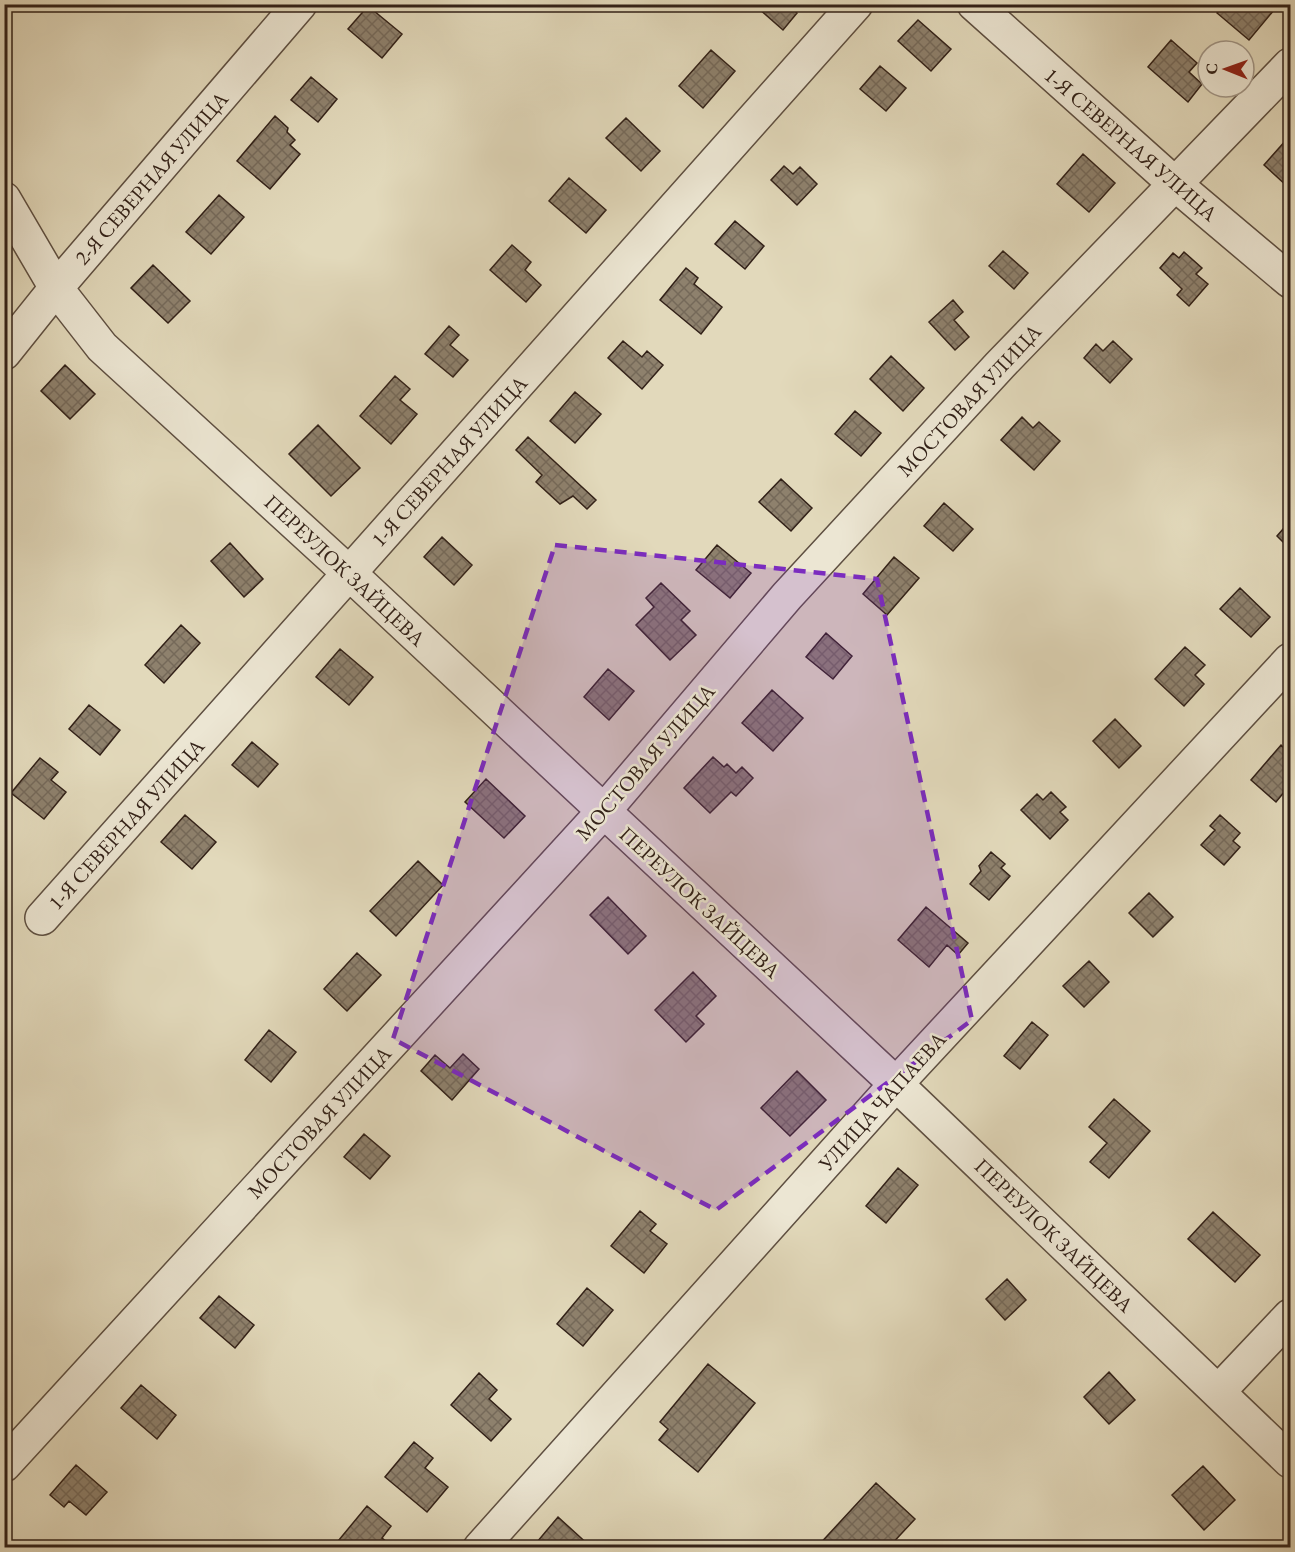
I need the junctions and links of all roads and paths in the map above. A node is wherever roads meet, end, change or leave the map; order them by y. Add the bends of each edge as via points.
1 (300, 4) edge
2 (856, 4) edge
3 (974, 4) edge
4 (1290, 65) edge
5 (1175, 184) junction
6 (4, 199) edge
7 (1290, 281) edge
8 (56, 288) junction
9 (4, 353) edge
10 (349, 573) junction
11 (1290, 660) edge
12 (603, 813) junction
13 (42, 918) dead end
14 (896, 1084) junction
15 (1290, 1316) edge
16 (1218, 1392) junction
17 (1290, 1461) edge
18 (4, 1465) edge
19 (480, 1548) edge

1 - 8 street, 2-Я СЕВЕРНАЯ УЛИЦА
2 - 10 street, 1-Я СЕВЕРНАЯ УЛИЦА
3 - 5 street, 1-Я СЕВЕРНАЯ УЛИЦА
4 - 5 street, МОСТОВАЯ УЛИЦА
5 - 7 street, 1-Я СЕВЕРНАЯ УЛИЦА
5 - 12 street, МОСТОВАЯ УЛИЦА via 1000,365 787,596
6 - 8 street, ПЕРЕУЛОК ЗАЙЦЕВА
8 - 9 street, 2-Я СЕВЕРНАЯ УЛИЦА
8 - 10 street, ПЕРЕУЛОК ЗАЙЦЕВА via 102,347
10 - 12 street, ПЕРЕУЛОК ЗАЙЦЕВА
10 - 13 street, 1-Я СЕВЕРНАЯ УЛИЦА
11 - 14 street, УЛИЦА ЧАПАЕВА
12 - 14 street, ПЕРЕУЛОК ЗАЙЦЕВА
12 - 18 street, МОСТОВАЯ УЛИЦА
14 - 16 street, ПЕРЕУЛОК ЗАЙЦЕВА
14 - 19 street, УЛИЦА ЧАПАЕВА
15 - 16 street
16 - 17 street, ПЕРЕУЛОК ЗАЙЦЕВА

